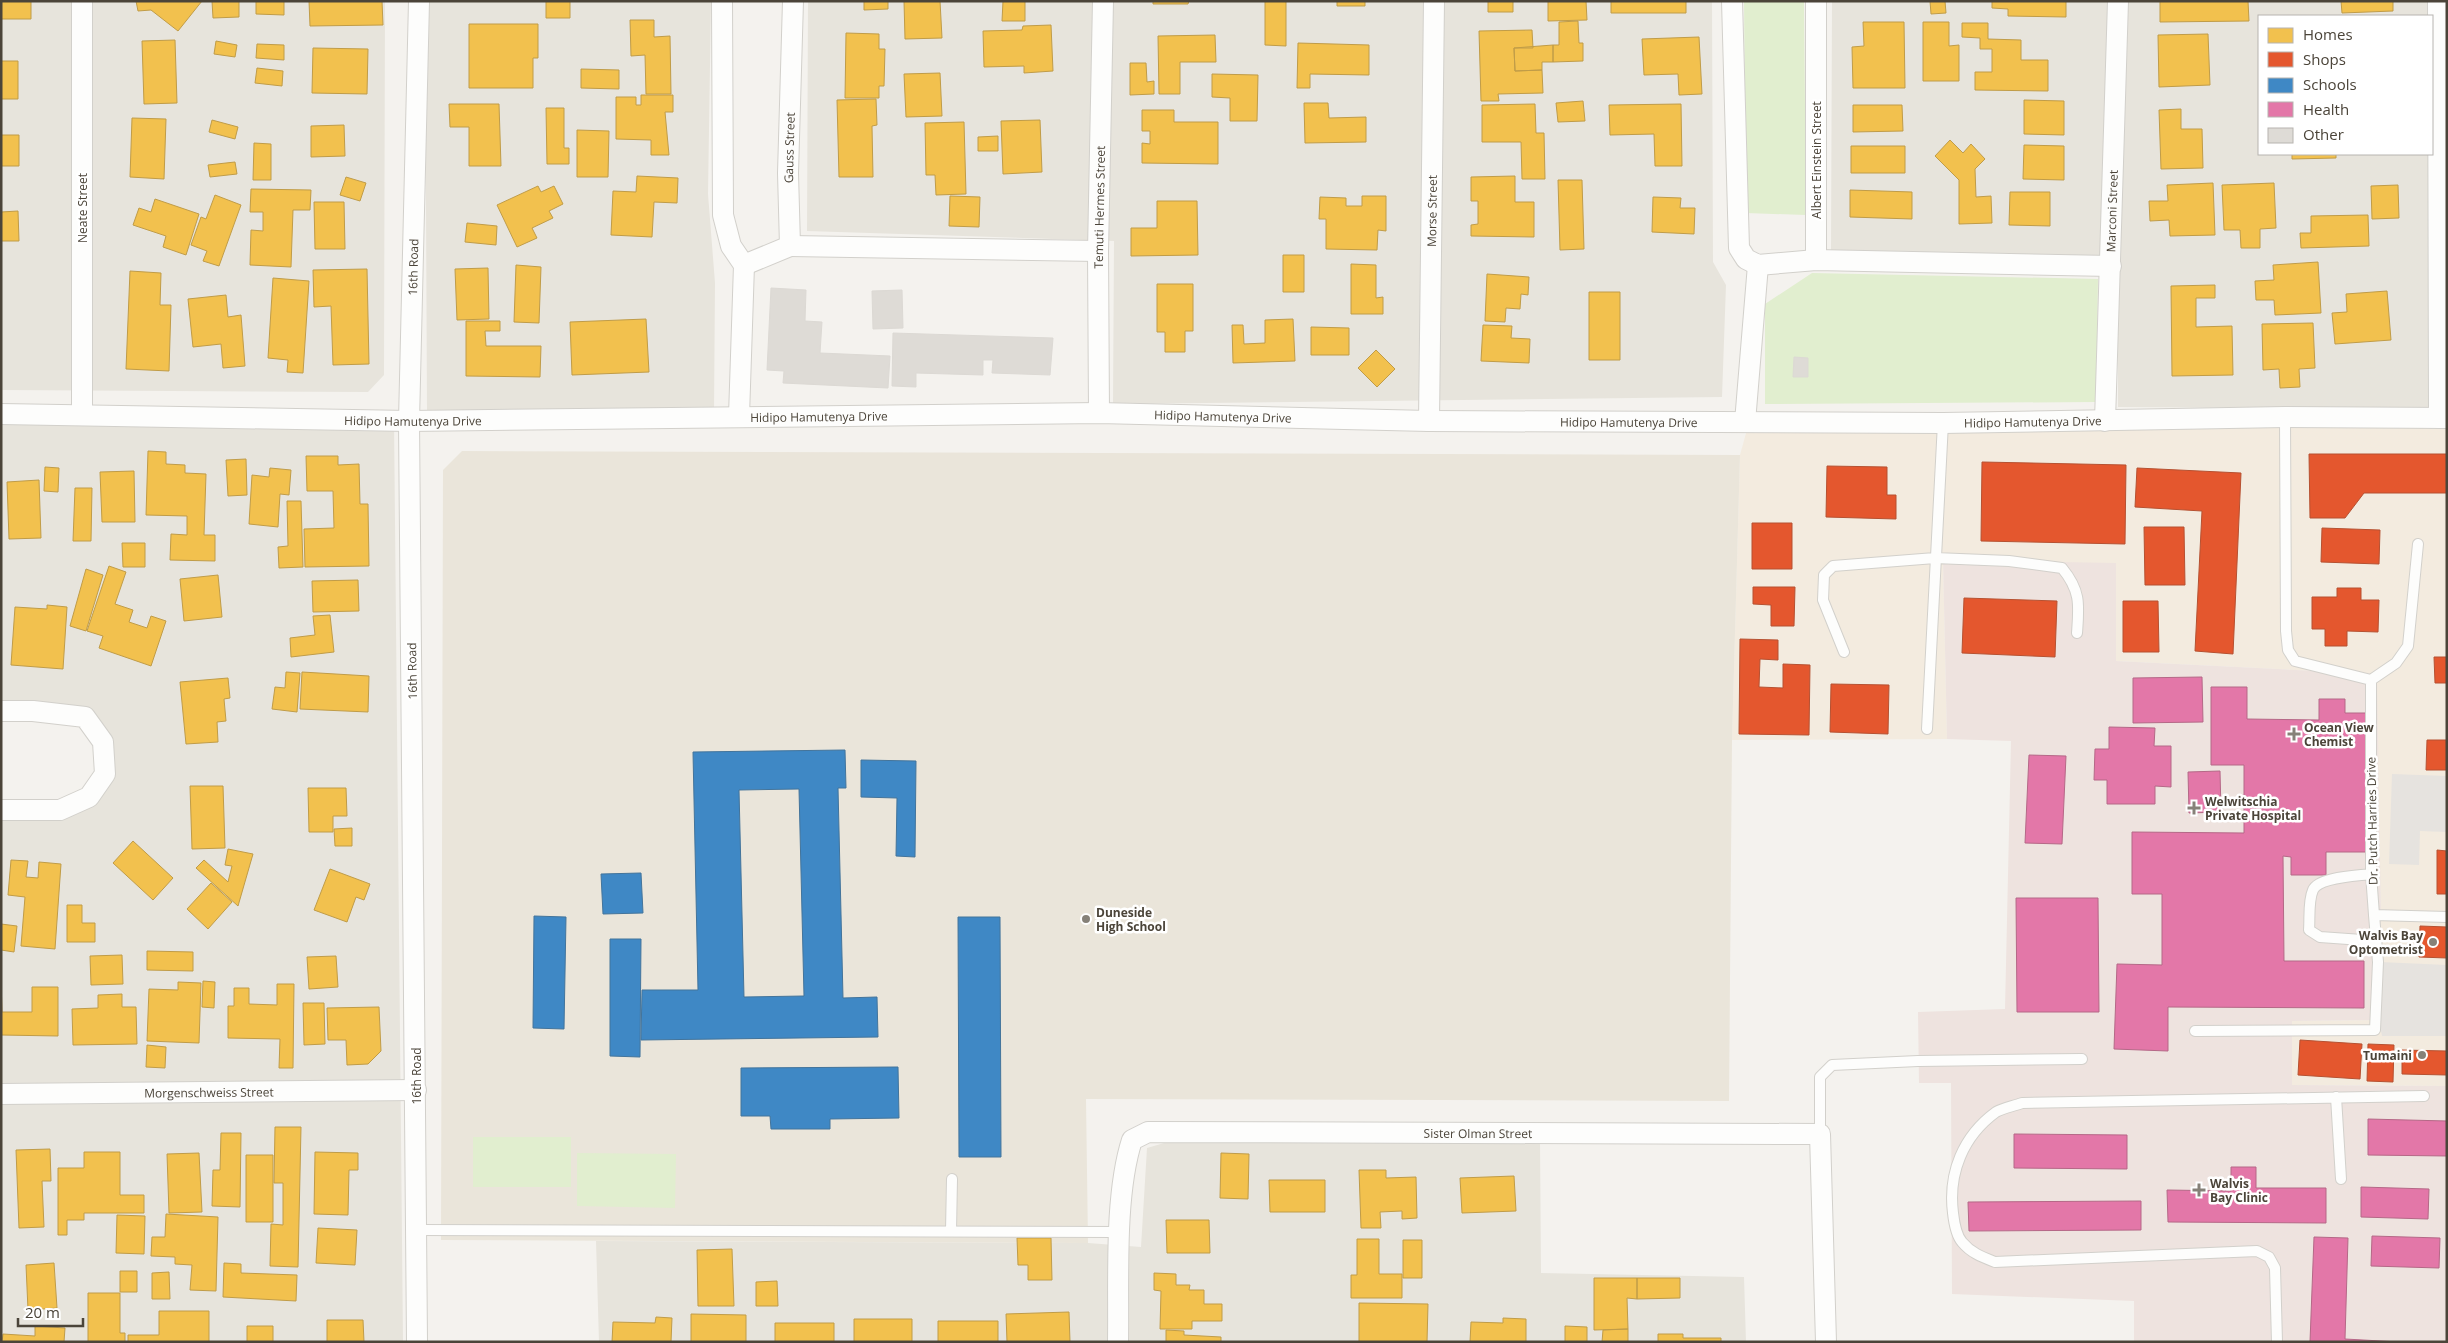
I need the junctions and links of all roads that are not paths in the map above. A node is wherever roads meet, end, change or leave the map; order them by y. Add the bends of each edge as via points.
1 (82, 1) edge
2 (419, 1) edge
3 (722, 1) edge
4 (793, 1) edge
5 (1103, 1) edge
6 (1434, 1) edge
7 (1732, 1) edge
8 (1816, 1) edge
9 (2118, 1) edge
10 (2438, 1) edge
11 (790, 246) junction
12 (1098, 251) junction
13 (1816, 260) junction
14 (744, 265) junction
15 (1758, 265) junction
16 (2111, 266) junction
17 (1100, 413) junction
18 (1, 414) edge
19 (82, 415) junction
20 (740, 416) junction
21 (2285, 417) junction
22 (2443, 418) edge
23 (410, 421) junction
24 (1429, 421) junction
25 (2105, 421) junction
26 (1744, 422) junction
27 (1943, 423) junction
28 (2418, 544) dead end
29 (1935, 558) junction
30 (2077, 633) dead end
31 (1844, 652) dead end
32 (2371, 680) junction
33 (1, 711) edge
34 (1927, 729) dead end
35 (1, 810) edge
36 (2372, 874) junction
37 (2374, 915) junction
38 (2447, 917) edge
39 (2376, 941) junction
40 (2194, 1031) dead end
41 (2082, 1060) dead end
42 (416, 1090) junction
43 (1, 1094) edge
44 (2424, 1096) dead end
45 (2336, 1097) junction
46 (1820, 1134) junction
47 (952, 1179) dead end
48 (2341, 1179) dead end
49 (416, 1230) junction
50 (951, 1231) junction
51 (1120, 1232) junction
52 (416, 1342) edge
53 (1118, 1342) edge
54 (1826, 1342) edge
55 (2277, 1342) edge

1 - 19 street, Neate Street
2 - 23 street, 16th Road
3 - 14 street via 723,215 732,246
4 - 11 street, Gauss Street via 788,173
5 - 12 street, Temuti Hermes Street
6 - 24 street, Morse Street
7 - 15 street via 1739,248 1746,259
8 - 13 street, Albert Einstein Street
9 - 16 street, Marconi Street
10 - 22 street
11 - 12 street
11 - 14 street
12 - 17 street, Temuti Hermes Street
13 - 15 street
13 - 16 street
14 - 20 street
15 - 26 street
16 - 25 street, Marconi Street
17 - 20 street, Hidipo Hamutenya Drive
17 - 24 street, Hidipo Hamutenya Drive
18 - 19 street, Hidipo Hamutenya Drive
19 - 23 street, Hidipo Hamutenya Drive
20 - 23 street, Hidipo Hamutenya Drive
21 - 22 street, Hidipo Hamutenya Drive
21 - 25 street, Hidipo Hamutenya Drive
21 - 32 lane via 2288,650 2295,661
23 - 42 street, 16th Road
24 - 26 street, Hidipo Hamutenya Drive
25 - 27 street, Hidipo Hamutenya Drive
26 - 27 street, Hidipo Hamutenya Drive
27 - 29 lane
28 - 32 lane via 2408,646 2396,662
29 - 30 lane via 2009,561 2062,568 2073,582 2079,599
29 - 31 lane via 1834,566 1824,575 1823,600
29 - 34 lane
32 - 36 lane, Dr. Putch Harries Drive
33 - 35 street via 33,711 85,718 103,742 106,774 89,797 60,810
36 - 37 lane, Dr. Putch Harries Drive
36 - 39 lane via 2324,881 2317,885 2312,892 2309,930 2320,937
37 - 38 lane
37 - 39 lane, Dr. Putch Harries Drive
39 - 40 lane, Dr. Putch Harries Drive via 2375,1030
41 - 46 lane via 1832,1065 1820,1077
42 - 43 street, Morgenschweiss Street
42 - 49 street, 16th Road
44 - 45 lane
45 - 48 lane
45 - 55 lane via 2022,1103 1998,1111 1971,1137 1960,1154 1954,1176 1951,1201 1961,1241 1976,1255 1995,1262 2257,1251 2263,1254 2275,1268
46 - 51 street, Sister Olman Street via 1148,1132 1132,1140 1125,1162
46 - 54 street
47 - 50 lane
49 - 50 lane
49 - 52 street, 16th Road
50 - 51 lane
51 - 53 street, Sister Olman Street

